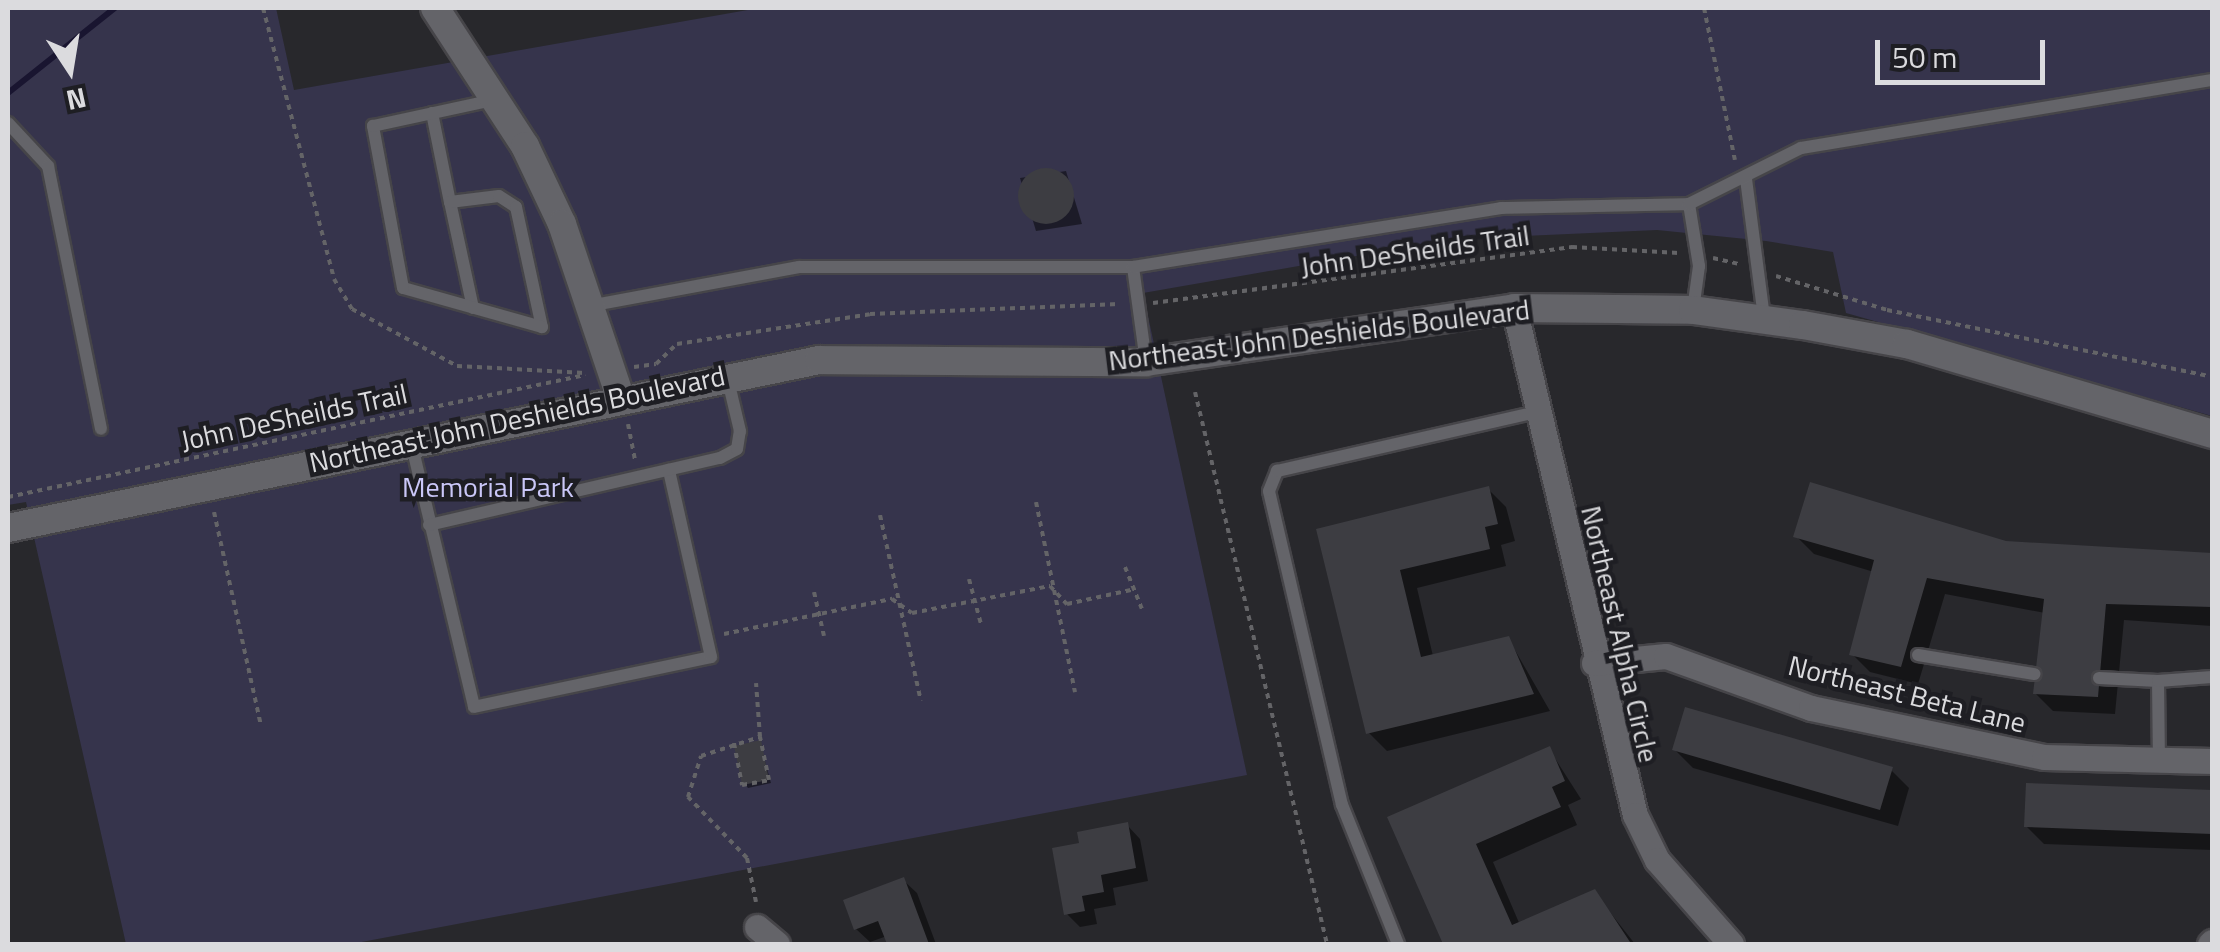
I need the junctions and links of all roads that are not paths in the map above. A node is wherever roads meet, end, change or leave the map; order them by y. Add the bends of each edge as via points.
1 (435, 8) edge
2 (2212, 80) edge
3 (496, 99) junction
4 (432, 113) junction
5 (8, 123) edge
6 (1746, 179) junction
7 (450, 202) junction
8 (1689, 204) junction
9 (1133, 267) junction
10 (594, 305) junction
11 (473, 308) junction
12 (1514, 308) junction
13 (1693, 310) junction
14 (1764, 318) junction
15 (1146, 362) junction
16 (727, 375) junction
17 (624, 408) junction
18 (1538, 412) junction
19 (101, 428) dead end
20 (2212, 434) edge
21 (410, 440) junction
22 (670, 470) junction
23 (429, 524) junction
24 (8, 528) edge
25 (1918, 655) dead end
26 (1594, 663) junction
27 (2034, 674) dead end
28 (2212, 677) edge
29 (2098, 678) dead end
30 (2158, 681) junction
31 (2212, 761) edge
32 (2159, 763) junction
33 (1398, 944) edge
34 (1730, 944) edge

1 - 3 street
2 - 6 lane via 1801,148
3 - 4 lane
3 - 10 street
4 - 7 lane
4 - 11 lane via 373,126 402,288
5 - 19 lane via 48,166
6 - 8 lane
6 - 14 lane
7 - 11 lane
7 - 11 lane via 499,196 516,207 542,328
8 - 9 lane via 1500,208
8 - 13 lane via 1700,266
9 - 10 lane via 799,268
9 - 15 lane
10 - 17 street
12 - 13 street, Northeast John Deshields Boulevard
12 - 15 street, Northeast John Deshields Boulevard
12 - 18 street, Northeast Alpha Circle
13 - 14 street, Northeast John Deshields Boulevard
14 - 20 street, Northeast John Deshields Boulevard via 1907,344
15 - 16 street, Northeast John Deshields Boulevard via 884,357
16 - 17 street, Northeast John Deshields Boulevard
16 - 22 lane via 736,449
17 - 21 street, Northeast John Deshields Boulevard
18 - 26 street, Northeast Alpha Circle
18 - 33 lane via 1277,471 1269,491 1342,805
21 - 23 lane
21 - 24 street, Northeast John Deshields Boulevard
22 - 23 lane
22 - 23 lane via 711,657 474,707
25 - 27 lane
26 - 32 street, Northeast Beta Lane via 1666,656 1904,730 2044,757
26 - 34 street, Northeast Alpha Circle via 1642,830
28 - 30 lane
29 - 30 lane
30 - 32 lane
31 - 32 street, Northeast Beta Lane

